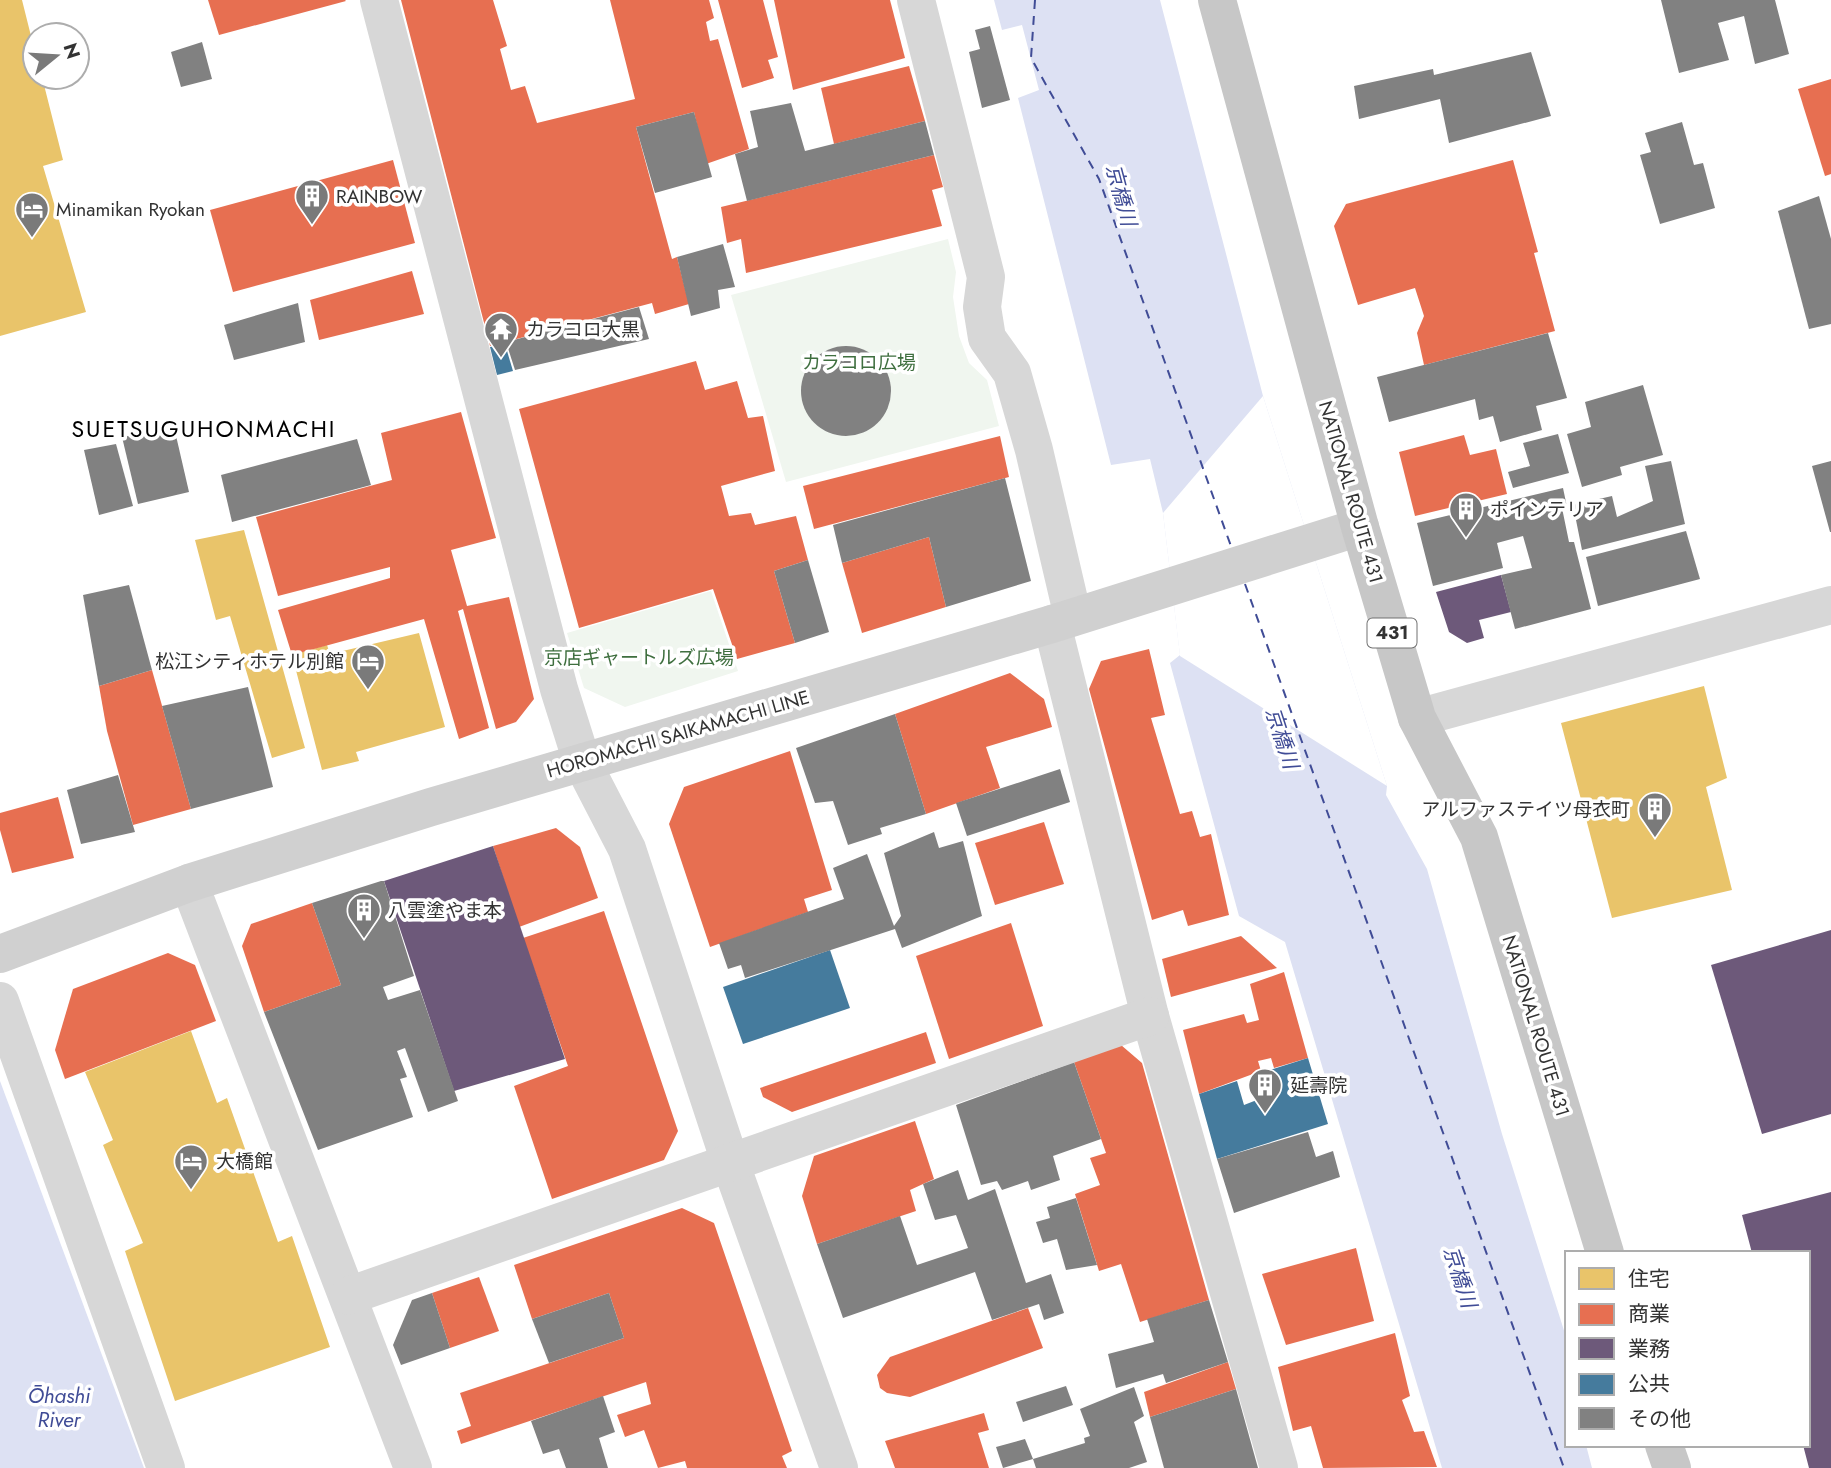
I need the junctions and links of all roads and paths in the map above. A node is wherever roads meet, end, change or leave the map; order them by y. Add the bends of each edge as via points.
1 (379, 0) edge
2 (916, 0) edge
3 (1217, 0) edge
4 (1360, 527) junction
5 (1831, 605) edge
6 (1063, 620) junction
7 (1416, 718) junction
8 (582, 762) junction
9 (189, 883) junction
10 (0, 954) edge
11 (0, 1001) edge
12 (1150, 1016) junction
13 (730, 1162) junction
14 (1604, 1251) edge
15 (348, 1296) junction
16 (1665, 1447) edge
17 (166, 1468) edge
18 (413, 1468) edge
19 (839, 1468) edge
20 (1279, 1468) edge
21 (1671, 1468) edge

1 - 8 street
2 - 6 street via 986,277 982,307 987,338 1012,373 1034,450
3 - 4 highway, NATIONAL ROUTE 431 / 431
4 - 6 main road, HOROMACHI SAIKAMACHI LINE
4 - 7 highway, NATIONAL ROUTE 431 / 431
5 - 7 street
6 - 8 main road, HOROMACHI SAIKAMACHI LINE
6 - 12 street
7 - 14 highway, NATIONAL ROUTE 431 / 431 via 1479,837
8 - 9 main road, HOROMACHI SAIKAMACHI LINE
8 - 13 street via 627,849
9 - 10 main road, HOROMACHI SAIKAMACHI LINE
9 - 15 street
11 - 17 street
12 - 13 street
12 - 20 street
13 - 15 street
13 - 19 street
15 - 18 street
16 - 21 highway

